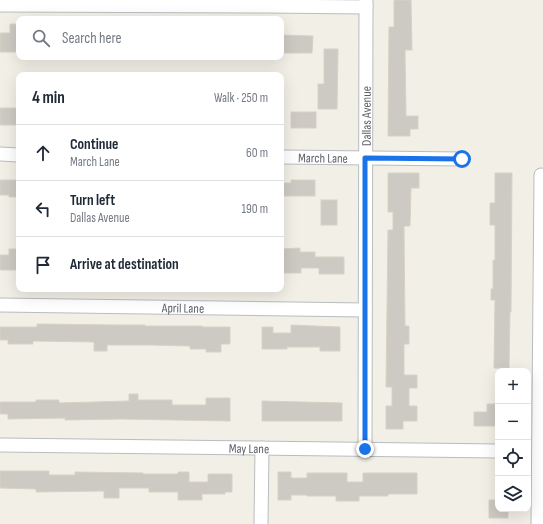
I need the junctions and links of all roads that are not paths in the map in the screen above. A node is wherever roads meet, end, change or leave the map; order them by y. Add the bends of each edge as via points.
1 (366, 4) edge
2 (0, 5) edge
3 (0, 154) edge
4 (16, 155) edge
5 (284, 157) edge
6 (365, 158) junction
7 (462, 159) dead end
8 (541, 175) dead end
9 (0, 305) edge
10 (365, 310) junction
11 (0, 445) edge
12 (262, 448) junction
13 (365, 449) junction
14 (495, 450) edge
15 (537, 451) edge
16 (261, 524) edge
17 (538, 524) edge

1 - 2 street
1 - 6 street, Dallas Avenue
3 - 4 street
5 - 6 street, March Lane
6 - 7 street, March Lane
6 - 10 street, Dallas Avenue
8 - 15 street
9 - 10 street, April Lane
10 - 13 street, Dallas Avenue
11 - 12 street, May Lane
12 - 13 street, May Lane
12 - 16 street
13 - 14 street, May Lane
15 - 17 street

